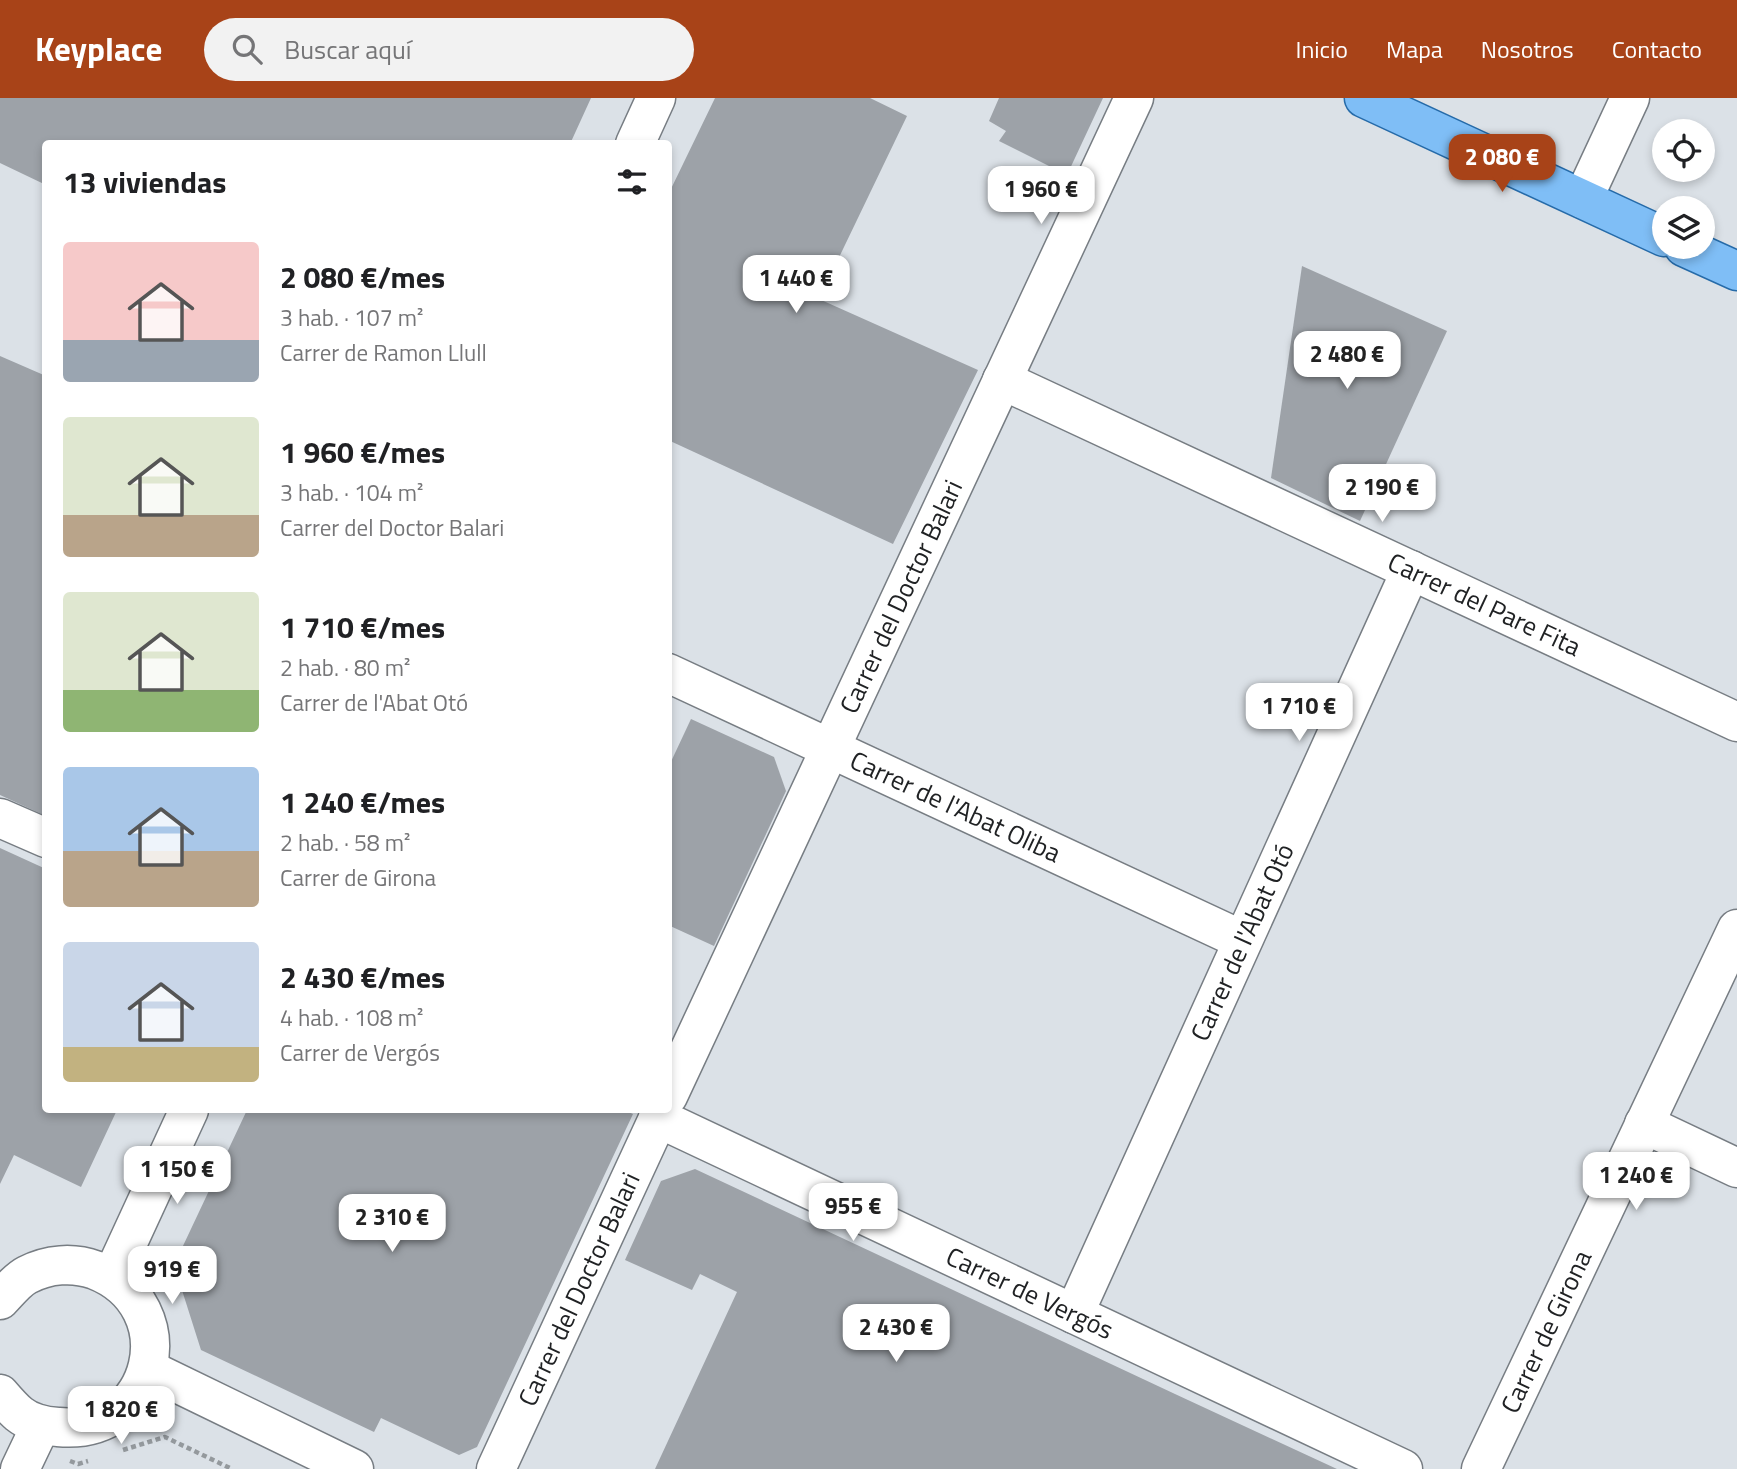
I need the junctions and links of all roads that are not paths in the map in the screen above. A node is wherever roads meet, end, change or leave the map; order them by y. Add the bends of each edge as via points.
1 (656, 98) edge
2 (1134, 98) edge
3 (1364, 98) edge
4 (1630, 98) edge
5 (637, 140) edge
6 (1583, 199) junction
7 (1652, 231) edge
8 (1711, 259) edge
9 (1737, 271) edge
10 (1002, 380) junction
11 (1410, 570) junction
12 (672, 675) edge
13 (1737, 722) edge
14 (829, 747) junction
15 (0, 818) edge
16 (42, 836) edge
17 (1737, 929) edge
18 (1242, 940) junction
19 (672, 1088) edge
20 (188, 1113) edge
21 (661, 1113) edge
22 (672, 1113) edge
23 (1644, 1124) junction
24 (1737, 1168) edge
25 (111, 1277) junction
26 (0, 1300) edge
27 (1074, 1314) junction
28 (148, 1369) junction
29 (0, 1394) edge
30 (41, 1425) junction
31 (20, 1469) edge
32 (354, 1469) edge
33 (496, 1469) edge
34 (1403, 1469) edge
35 (1481, 1469) edge

1 - 5 street
2 - 10 street, Carrer del Doctor Balari
3 - 6 main road
4 - 6 street
6 - 7 main road
8 - 9 main road
10 - 11 street, Carrer del Pare Fita
10 - 14 street, Carrer del Doctor Balari
11 - 13 street, Carrer del Pare Fita
11 - 18 street, Carrer de l'Abat Otó
12 - 14 street, Carrer de l'Abat Oliba
14 - 18 street, Carrer de l'Abat Oliba
14 - 19 street, Carrer del Doctor Balari
15 - 16 street
17 - 23 street, Carrer de Girona
18 - 27 street, Carrer de l'Abat Otó
20 - 25 street
21 - 33 street, Carrer del Doctor Balari
22 - 27 street, Carrer de Vergós
23 - 24 street
23 - 35 street, Carrer de Girona
25 - 26 street via 85,1266 62,1264 26,1275
25 - 28 street via 132,1294 146,1320
27 - 34 street, Carrer de Vergós
28 - 30 street via 135,1396 105,1421 78,1429
28 - 32 street
29 - 30 street via 20,1415
30 - 31 street

